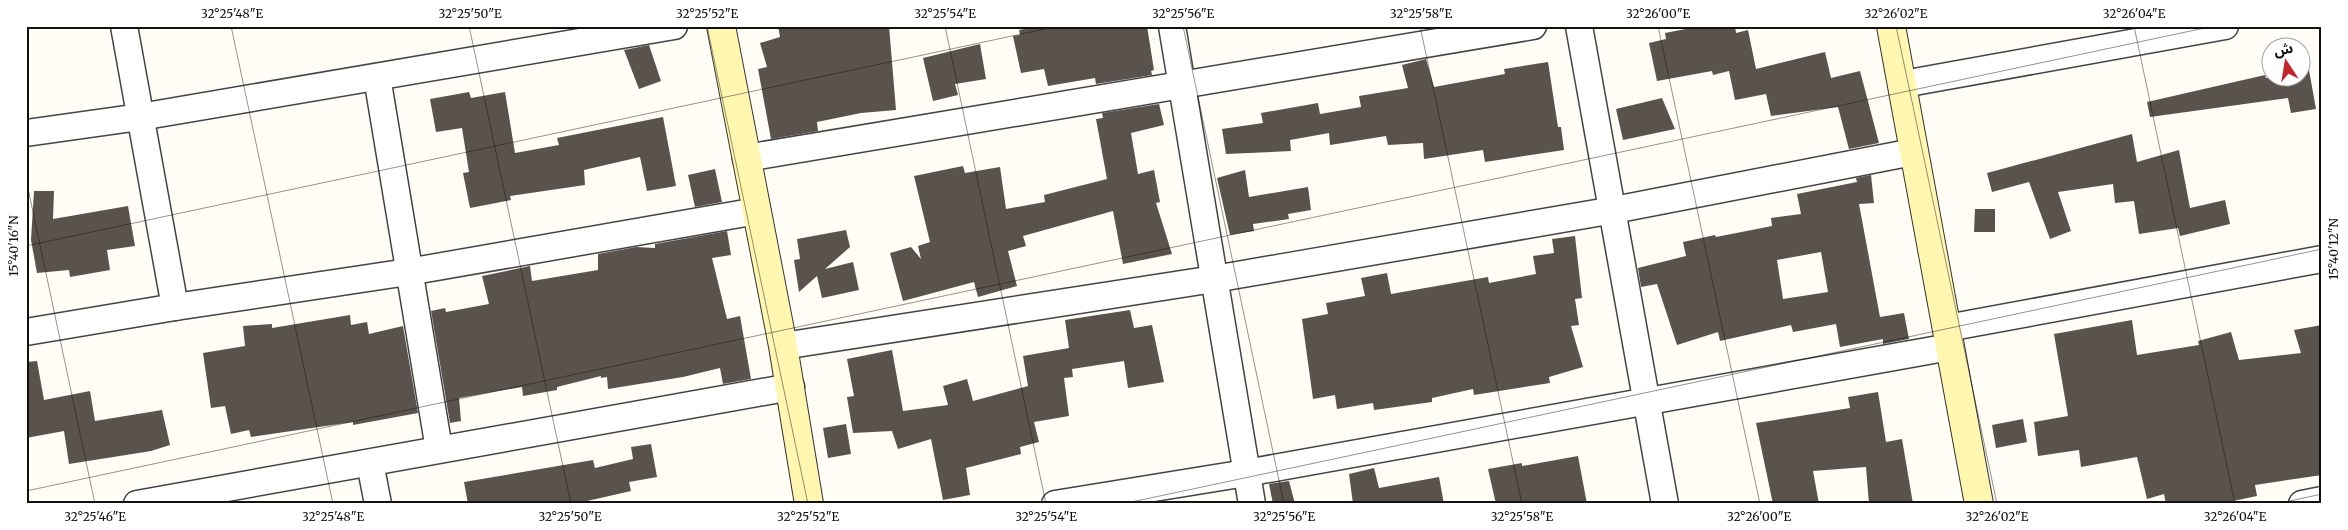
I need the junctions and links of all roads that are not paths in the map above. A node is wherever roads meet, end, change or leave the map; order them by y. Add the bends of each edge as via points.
1 (124, 26) edge
2 (674, 26) edge
3 (720, 26) edge
4 (1172, 26) edge
5 (1533, 26) edge
6 (1579, 26) edge
7 (1891, 26) edge
8 (2225, 26) edge
9 (377, 77) junction
10 (1183, 84) junction
11 (1903, 84) junction
12 (140, 117) junction
13 (26, 133) edge
14 (1913, 152) junction
15 (746, 158) junction
16 (1614, 210) junction
17 (757, 211) junction
18 (2322, 259) edge
19 (408, 272) junction
20 (1214, 279) junction
21 (175, 306) junction
22 (26, 332) edge
23 (1949, 337) junction
24 (784, 346) junction
25 (791, 387) junction
26 (1647, 401) junction
27 (439, 449) junction
28 (370, 463) junction
29 (1246, 472) junction
30 (2322, 500) edge
31 (137, 504) edge
32 (378, 504) edge
33 (809, 504) edge
34 (1054, 504) edge
35 (1252, 504) edge
36 (1666, 504) edge
37 (1980, 504) edge
38 (2302, 504) edge

1 - 12 street
2 - 9 street
3 - 15 street
4 - 10 street
5 - 10 street
6 - 16 street
7 - 11 street
8 - 11 street
9 - 12 street
9 - 19 street
10 - 15 street
10 - 20 street
11 - 14 street
12 - 13 street
12 - 21 street
14 - 16 street
14 - 23 street
15 - 17 street
16 - 20 street
16 - 26 street
17 - 19 street
17 - 24 street
18 - 23 street
19 - 21 street
19 - 27 street
20 - 24 street
20 - 29 street
21 - 22 street
23 - 26 street
23 - 37 street
24 - 25 street
25 - 27 street
25 - 33 street
26 - 29 street
26 - 36 street
27 - 28 street
28 - 31 street
28 - 32 street
29 - 34 street
29 - 35 street
30 - 38 street

